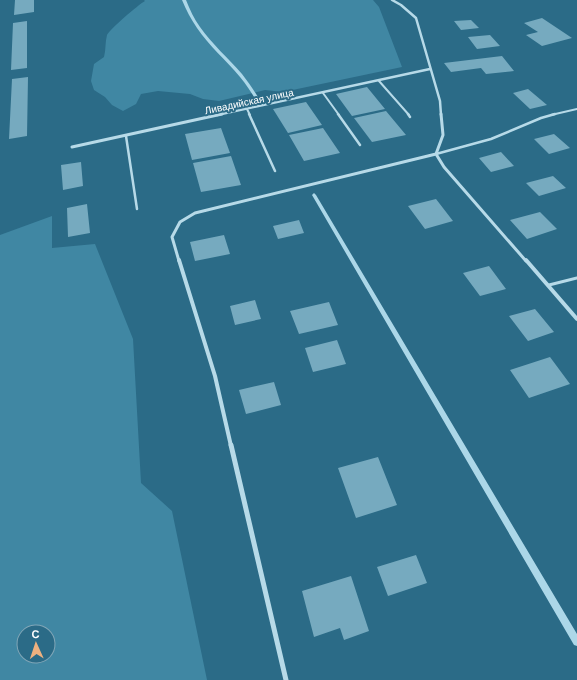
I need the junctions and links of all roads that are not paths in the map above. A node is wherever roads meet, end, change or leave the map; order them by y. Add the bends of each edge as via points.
1 (392, 0) edge
2 (430, 69) junction
3 (379, 81) junction
4 (323, 93) junction
5 (247, 109) junction
6 (577, 109) edge
7 (410, 117) dead end
8 (126, 136) junction
9 (360, 145) dead end
10 (72, 147) dead end
11 (436, 154) junction
12 (275, 170) dead end
13 (137, 209) dead end
14 (577, 278) edge
15 (549, 285) junction
16 (577, 319) edge
17 (286, 680) edge

1 - 2 street via 416,18
2 - 3 street, Ливадийская улица
2 - 11 street via 440,101 443,135
3 - 4 street, Ливадийская улица
3 - 7 lane
4 - 5 street, Ливадийская улица
4 - 9 lane
5 - 8 street, Ливадийская улица
5 - 12 lane
6 - 11 lane via 541,118 491,139
8 - 10 street, Ливадийская улица
8 - 13 lane
11 - 15 street via 444,167
11 - 17 street via 195,213 175,227 172,237 215,376
14 - 15 lane
15 - 16 street

